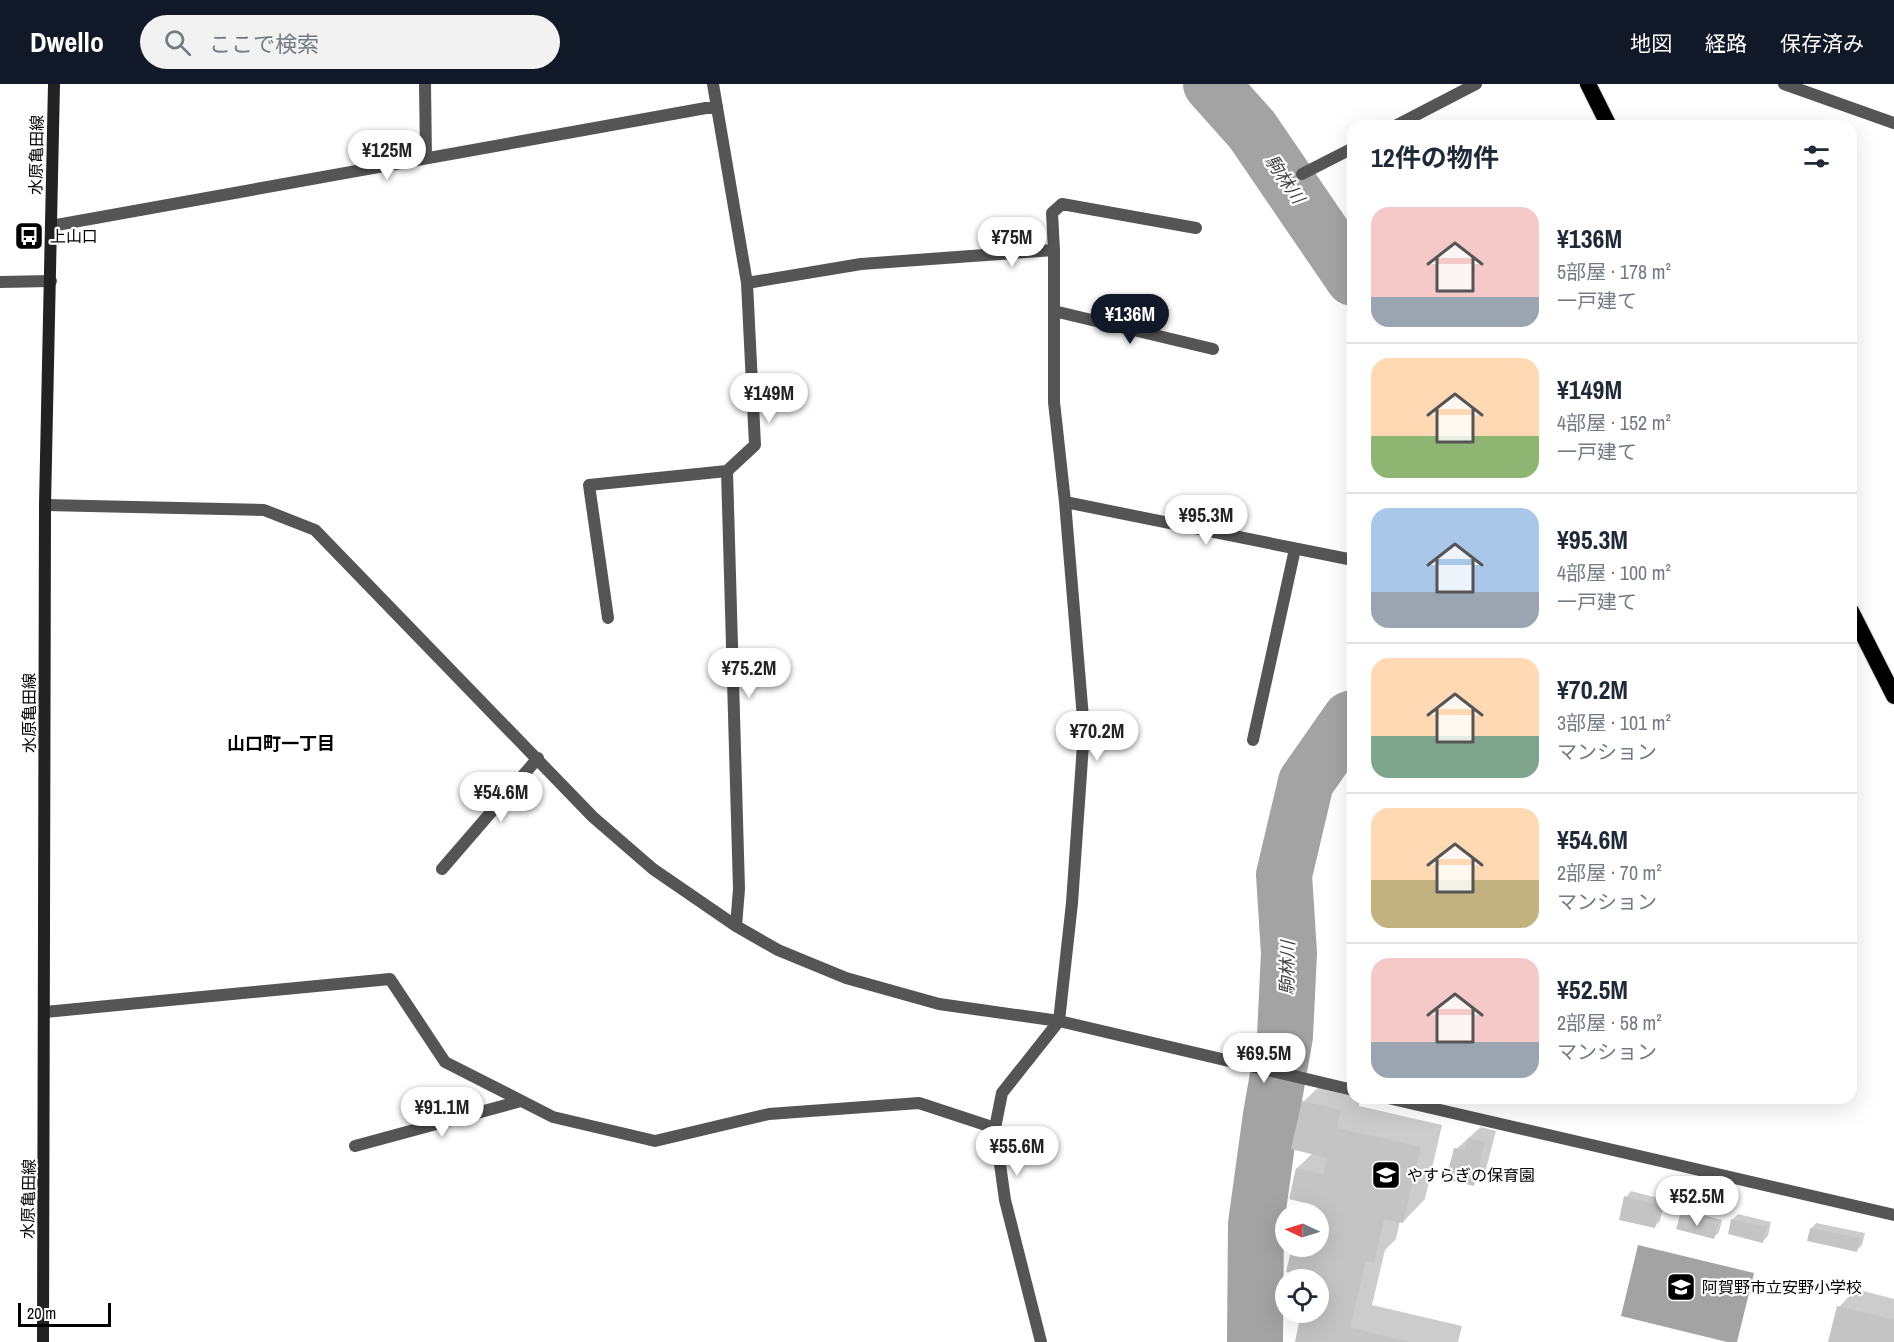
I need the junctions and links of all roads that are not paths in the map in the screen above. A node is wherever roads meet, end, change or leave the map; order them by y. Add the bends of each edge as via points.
1 (54, 84) edge
2 (424, 84) edge
3 (713, 84) edge
4 (1476, 84) edge
5 (1588, 84) edge
6 (1784, 84) edge
7 (717, 106) junction
8 (1407, 120) edge
9 (1606, 120) edge
10 (1894, 123) edge
11 (1347, 151) edge
12 (426, 158) junction
13 (1302, 174) dead end
14 (51, 226) junction
15 (1196, 228) dead end
16 (1054, 250) junction
17 (51, 281) junction
18 (0, 282) edge
19 (747, 283) junction
20 (1054, 311) junction
21 (1213, 349) dead end
22 (727, 471) junction
23 (1065, 502) junction
24 (45, 505) junction
25 (1295, 549) junction
26 (1347, 559) edge
27 (608, 618) dead end
28 (1857, 623) edge
29 (1894, 696) edge
30 (1252, 740) dead end
31 (538, 758) junction
32 (442, 869) dead end
33 (736, 926) junction
34 (45, 1012) junction
35 (1059, 1021) junction
36 (1347, 1089) edge
37 (521, 1101) junction
38 (1414, 1104) edge
39 (995, 1128) junction
40 (355, 1146) dead end
41 (1894, 1215) edge
42 (43, 1342) edge
43 (1041, 1342) edge

1 - 14 main road, 水原亀田線
2 - 12 street
3 - 7 street
4 - 8 street
5 - 9 highway
6 - 10 street
7 - 12 street
7 - 19 street
11 - 13 street
12 - 14 street
14 - 17 main road, 水原亀田線
15 - 16 street via 1062,204 1052,213
16 - 19 street via 861,264
16 - 20 street
17 - 18 street
17 - 24 main road, 水原亀田線
19 - 22 street via 755,445
20 - 21 street
20 - 23 street via 1054,402
22 - 27 street via 589,485
22 - 33 street via 739,889
23 - 25 street
23 - 35 street via 1084,729
24 - 31 street via 264,510 315,530
24 - 34 main road, 水原亀田線
25 - 26 street
25 - 30 street
28 - 29 highway
31 - 32 street
31 - 33 street via 593,817 653,869
33 - 35 street via 778,950 846,978 939,1004
34 - 37 street via 390,979 445,1062
34 - 42 main road, 水原亀田線
35 - 36 street
35 - 39 street via 1002,1094
37 - 39 street via 554,1117 655,1141 769,1114 919,1103
37 - 40 street
38 - 41 street
39 - 43 street via 1005,1200

